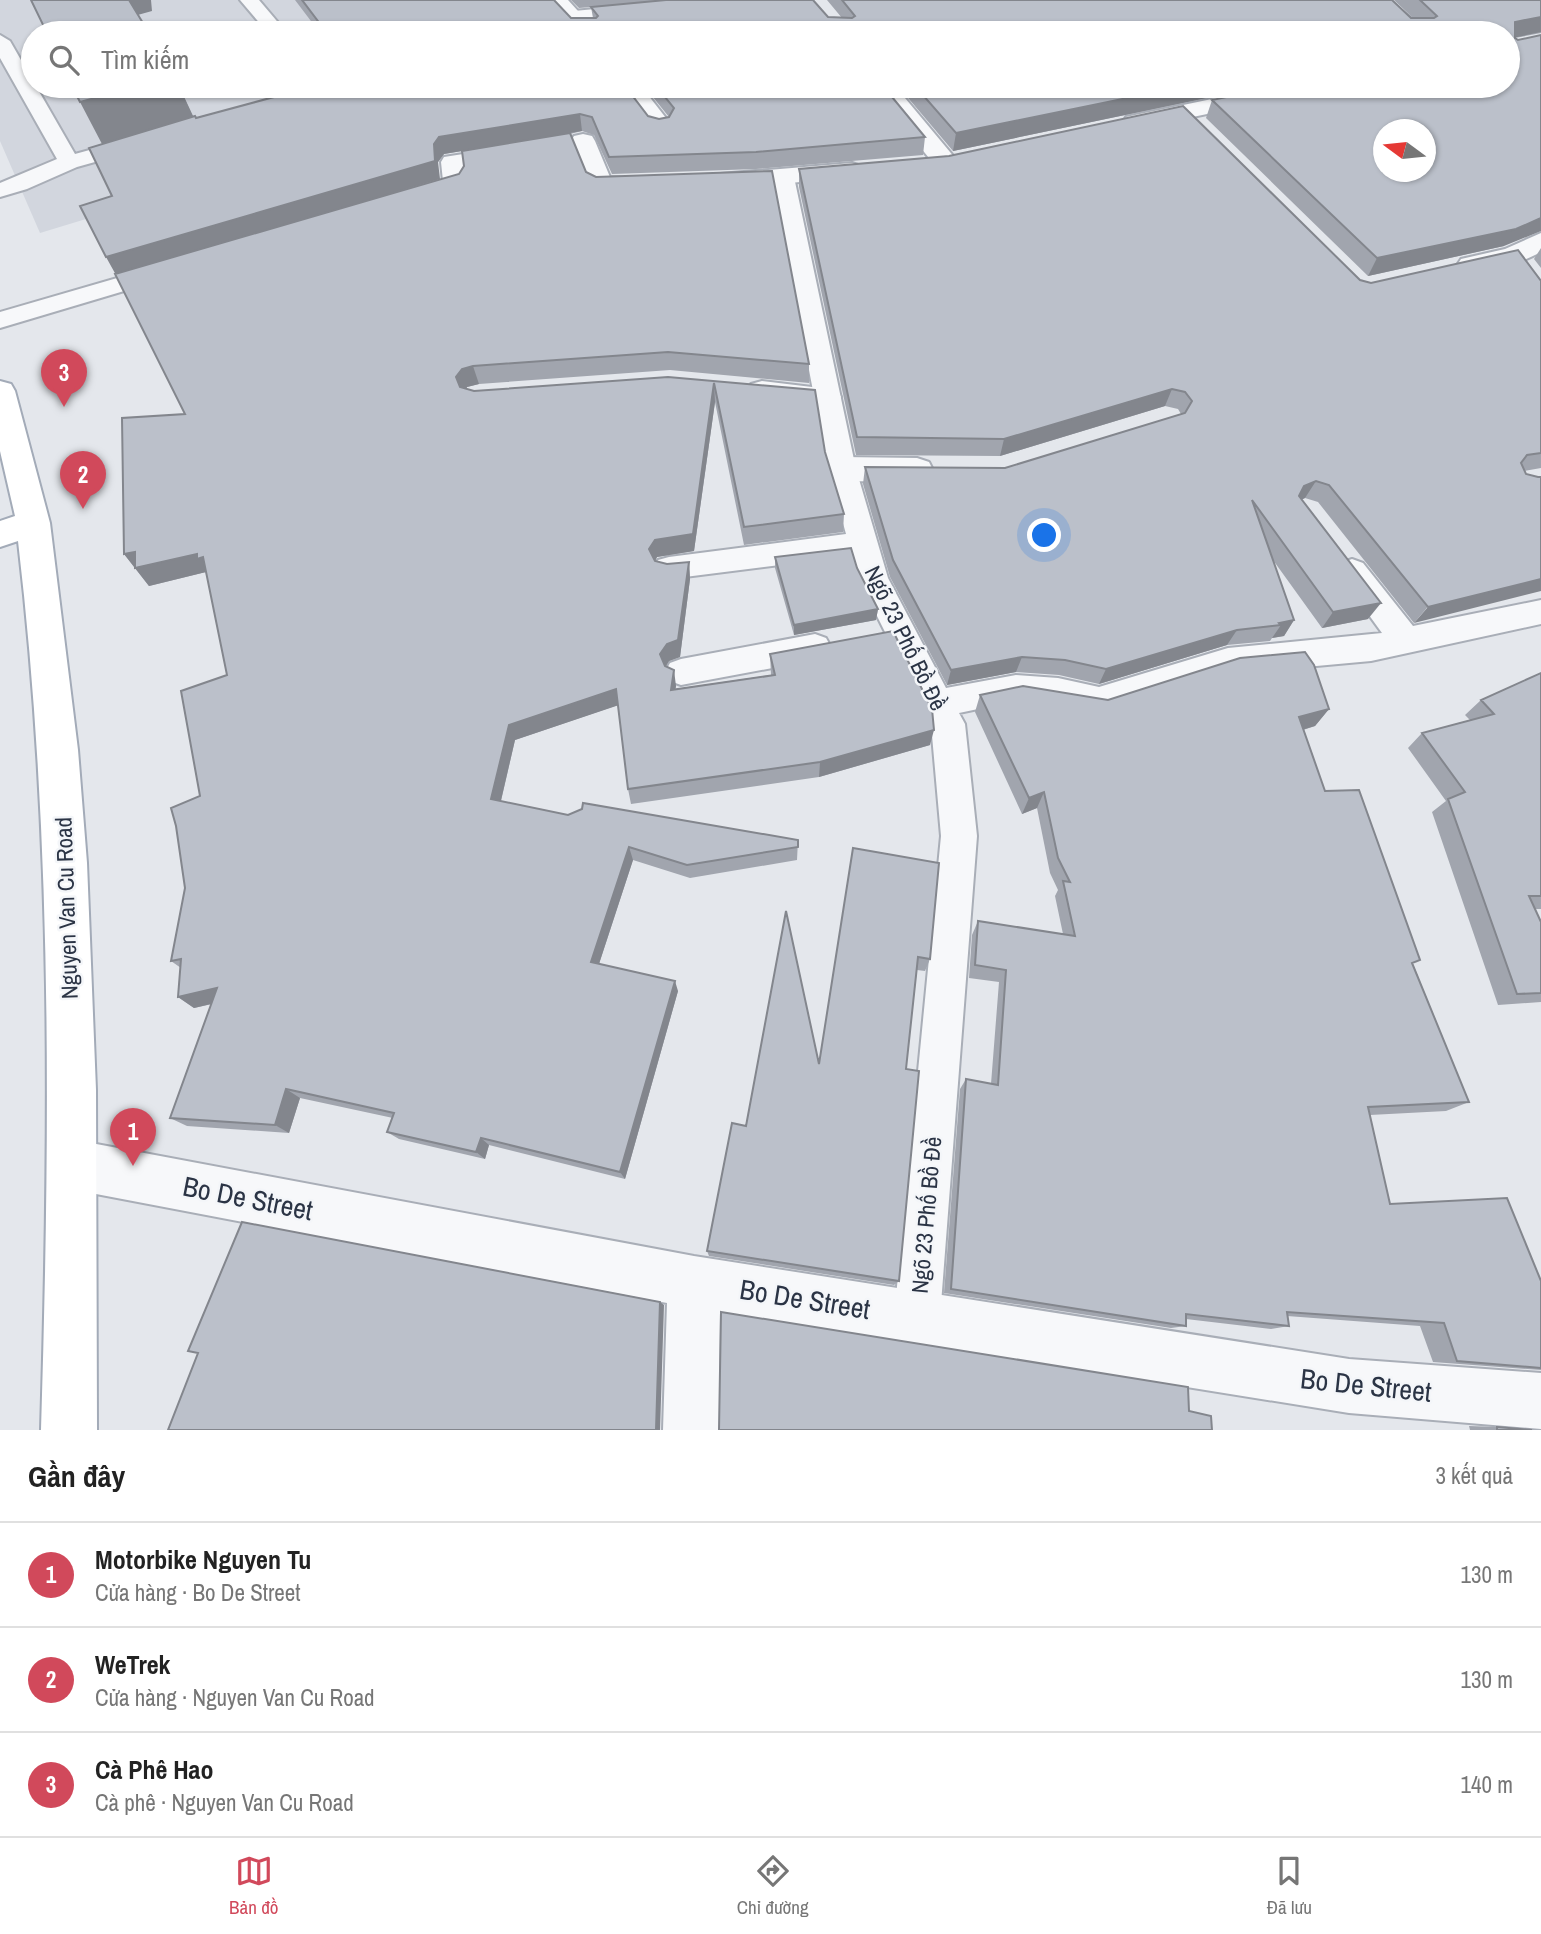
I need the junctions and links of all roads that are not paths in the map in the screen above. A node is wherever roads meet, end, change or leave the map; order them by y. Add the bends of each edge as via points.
1 (249, 0) edge
2 (556, 0) edge
3 (653, 9) edge
4 (267, 21) edge
5 (576, 21) edge
6 (598, 21) edge
7 (0, 41) edge
8 (21, 78) edge
9 (33, 98) edge
10 (638, 98) edge
11 (893, 98) edge
12 (1268, 98) edge
13 (1115, 126) edge
14 (661, 127) edge
15 (160, 137) edge
16 (583, 141) joint
17 (557, 145) edge
18 (531, 149) edge
19 (971, 157) edge
20 (69, 162) junction
21 (946, 163) junction
22 (919, 165) edge
23 (878, 169) edge
24 (783, 177) junction
25 (668, 183) edge
26 (695, 183) edge
27 (0, 190) edge
28 (401, 201) edge
29 (1541, 241) edge
30 (187, 264) edge
31 (1450, 269) edge
32 (0, 320) edge
33 (735, 388) edge
34 (0, 391) edge
35 (826, 397) junction
36 (842, 469) junction
37 (947, 470) edge
38 (16, 529) edge
39 (863, 543) junction
40 (1331, 544) edge
41 (669, 568) edge
42 (1541, 612) edge
43 (873, 636) junction
44 (1406, 641) junction
45 (681, 671) dead end
46 (937, 704) junction
47 (75, 1165) junction
48 (694, 1282) junction
49 (916, 1317) junction
50 (1541, 1401) edge
51 (69, 1430) edge
52 (691, 1430) edge

1 - 4 lane
2 - 5 street
3 - 6 lane
7 - 8 lane
9 - 20 lane
10 - 14 street
11 - 21 street
12 - 13 street via 1191,121
15 - 20 lane
16 - 17 lane
16 - 25 street via 600,185
18 - 28 lane via 452,162 455,185
19 - 21 street
20 - 27 lane
21 - 22 street
23 - 24 street
24 - 26 street
24 - 35 lane, Ngõ 23 Phố Bồ Đề
29 - 31 street via 1521,265
30 - 32 lane
33 - 35 street
34 - 38 main road, Nguyen Van Cu Road
35 - 36 lane, Ngõ 23 Phố Bồ Đề
36 - 37 street
36 - 39 lane, Ngõ 23 Phố Bồ Đề
38 - 47 main road, Nguyen Van Cu Road via 62,776
39 - 41 lane
39 - 43 lane, Ngõ 23 Phố Bồ Đề via 873,578
40 - 44 lane
42 - 44 lane
43 - 45 lane
43 - 46 lane, Ngõ 23 Phố Bồ Đề
44 - 46 lane via 1371,649 1228,661 1099,701 1058,691 1016,688
46 - 49 lane, Ngõ 23 Phố Bồ Đề via 948,724 959,836
47 - 48 street, Bo De Street
47 - 51 main road, Nguyen Van Cu Road
48 - 49 street, Bo De Street
48 - 52 street
49 - 50 street, Bo De Street via 1349,1386

